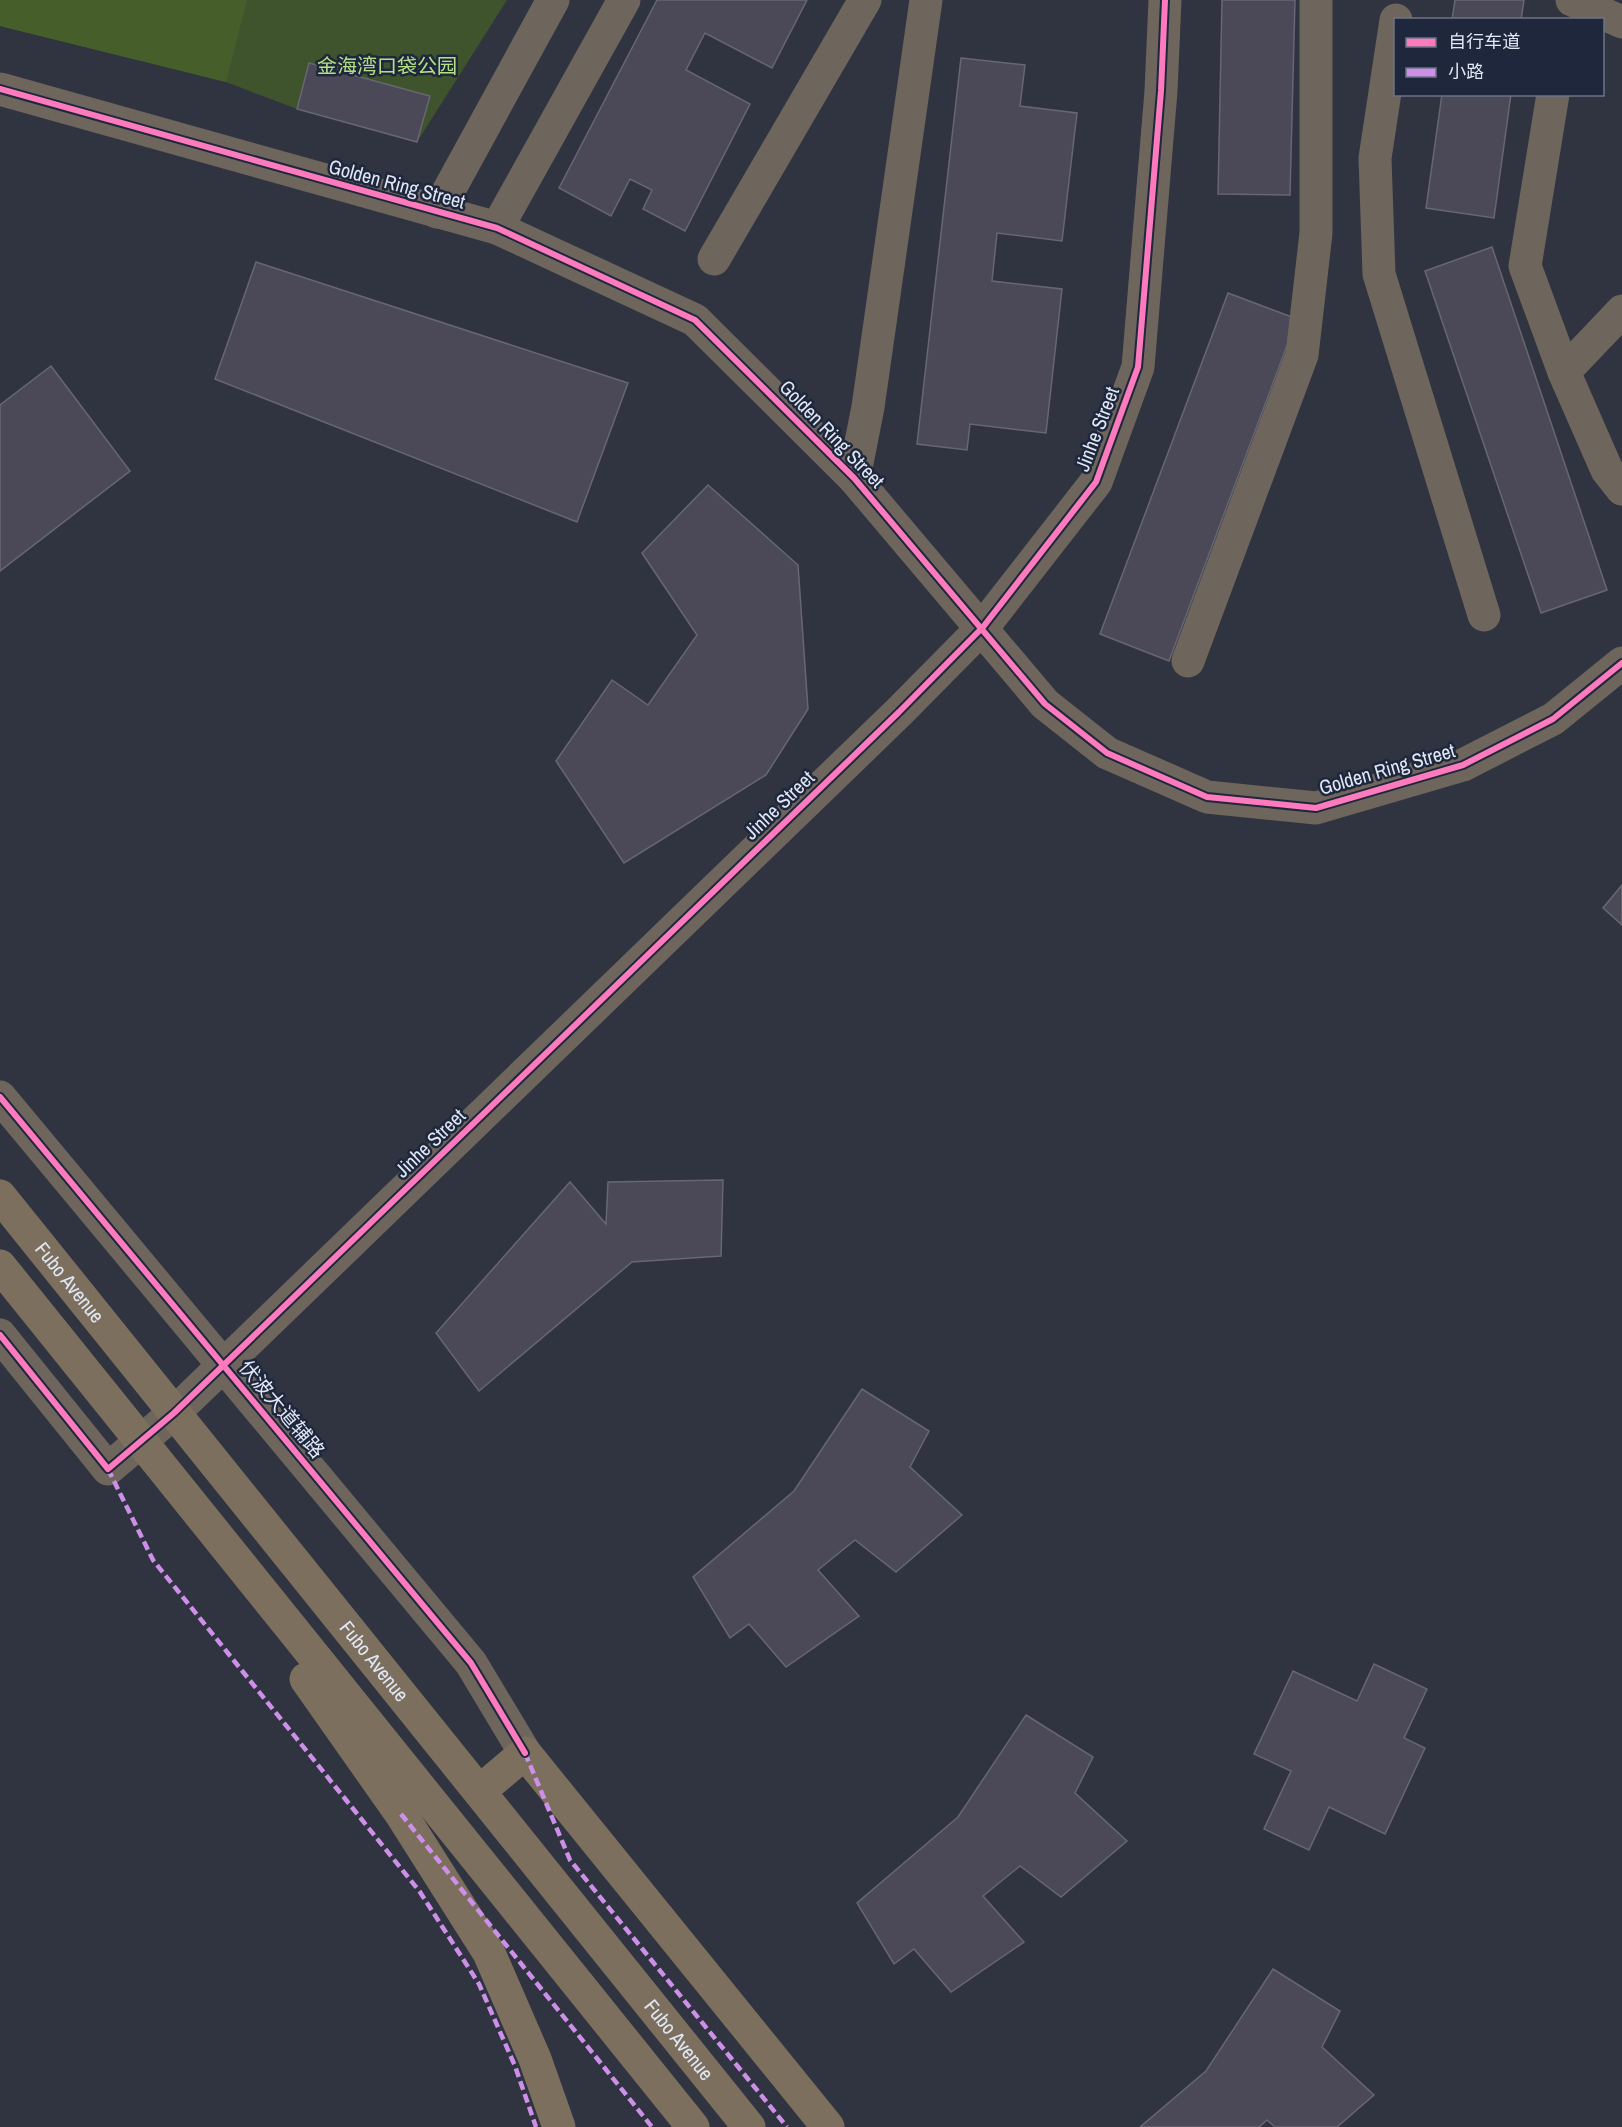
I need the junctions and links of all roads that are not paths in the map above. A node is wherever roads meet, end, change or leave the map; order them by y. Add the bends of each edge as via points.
1 (553, 0) edge
2 (624, 0) edge
3 (866, 0) edge
4 (926, 0) edge
5 (1165, 0) edge
6 (1316, 0) edge
7 (1399, 0) edge
8 (1570, 0) edge
9 (1396, 18) edge
10 (1566, 18) edge
11 (1622, 22) edge
12 (1394, 33) edge
13 (0, 89) edge
14 (1553, 96) edge
15 (437, 212) junction
16 (497, 228) junction
17 (714, 259) dead end
18 (1622, 311) edge
19 (1564, 372) junction
20 (854, 478) junction
21 (1622, 489) edge
22 (1484, 615) dead end
23 (982, 627) junction
24 (1188, 661) dead end
25 (1622, 663) edge
26 (0, 1097) edge
27 (0, 1196) edge
28 (0, 1266) edge
29 (0, 1335) edge
30 (224, 1365) junction
31 (174, 1413) junction
32 (141, 1441) junction
33 (525, 1753) junction
34 (480, 1791) junction
35 (559, 2127) edge
36 (693, 2127) edge
37 (749, 2127) edge
38 (828, 2127) edge

1 - 15 street
2 - 16 street
3 - 17 street
4 - 20 street via 868,407
5 - 23 street, Jinhe Street via 1138,367 1096,482
6 - 24 street via 1316,233 1302,356
7 - 9 street
8 - 10 street
8 - 11 street
12 - 22 street via 1375,158 1379,274
13 - 15 street, Golden Ring Street
14 - 19 street via 1525,266
15 - 16 street, Golden Ring Street
16 - 20 street, Golden Ring Street via 695,320
18 - 19 street
19 - 21 street via 1607,470
20 - 23 street, Golden Ring Street
23 - 25 street, Golden Ring Street via 1045,704 1107,753 1207,797 1316,808 1463,765 1553,719
23 - 30 street, Jinhe Street via 899,712
26 - 30 street, 伏波大道辅路
27 - 31 main road, Fubo Avenue
28 - 32 main road
29 - 32 street, Jinhe Street via 108,1469
30 - 31 street, Jinhe Street
30 - 33 street, 伏波大道辅路 via 471,1663
31 - 32 street, Jinhe Street
31 - 34 main road, Fubo Avenue
32 - 35 main road via 401,1814 489,1953 535,2059
32 - 36 main road
33 - 34 main road
33 - 38 main road
34 - 37 main road, Fubo Avenue

